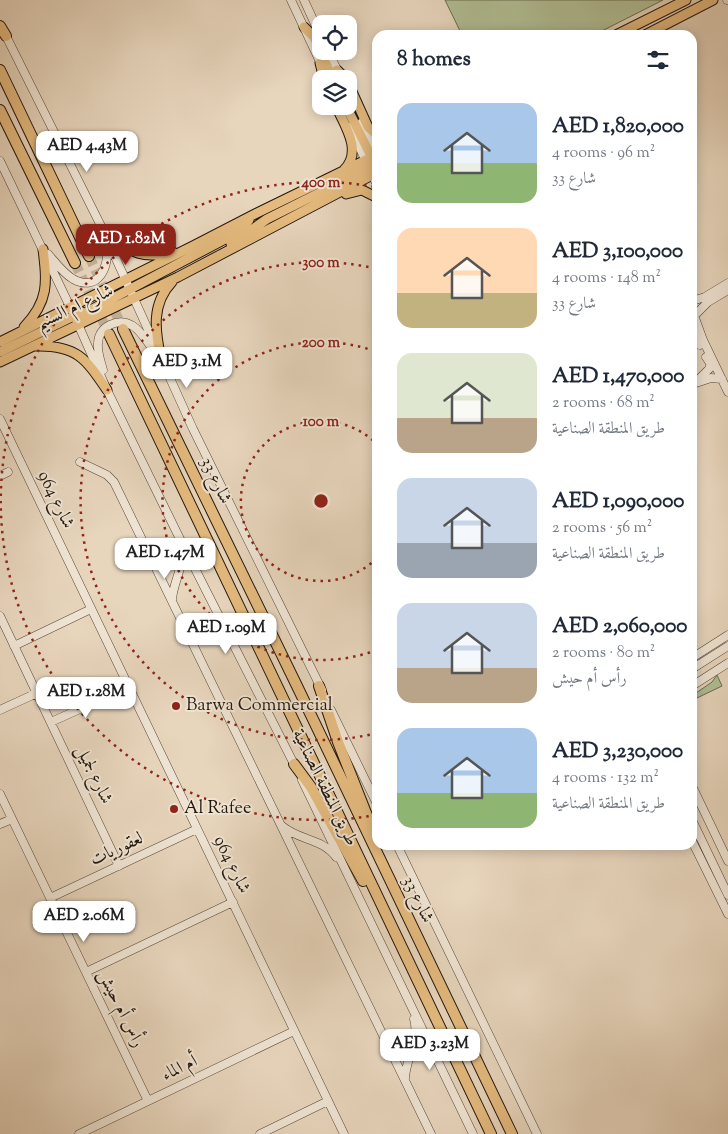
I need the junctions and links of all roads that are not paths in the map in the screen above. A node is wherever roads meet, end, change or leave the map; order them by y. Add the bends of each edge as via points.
1 (291, 0) edge
2 (304, 0) edge
3 (686, 0) edge
4 (714, 0) edge
5 (312, 17) edge
6 (0, 24) edge
7 (304, 27) junction
8 (626, 30) edge
9 (655, 30) edge
10 (6, 36) joint
11 (332, 60) edge
12 (320, 63) junction
13 (0, 70) edge
14 (322, 70) edge
15 (324, 70) edge
16 (329, 70) edge
17 (337, 70) edge
18 (357, 104) edge
19 (0, 110) edge
20 (340, 115) edge
21 (346, 115) edge
22 (350, 115) edge
23 (356, 115) edge
24 (372, 131) edge
25 (372, 159) edge
26 (0, 161) edge
27 (372, 161) edge
28 (372, 161) edge
29 (372, 166) edge
30 (372, 166) edge
31 (372, 166) edge
32 (330, 179) junction
33 (372, 194) edge
34 (304, 211) junction
35 (257, 213) junction
36 (103, 230) junction
37 (193, 246) junction
38 (43, 249) junction
39 (89, 256) tunnel mouth
40 (75, 263) tunnel mouth
41 (202, 265) junction
42 (178, 277) junction
43 (125, 280) junction
44 (728, 283) edge
45 (728, 290) edge
46 (132, 294) junction
47 (697, 300) edge
48 (70, 306) junction
49 (74, 315) junction
50 (697, 315) edge
51 (697, 323) edge
52 (78, 325) junction
53 (123, 329) tunnel mouth
54 (19, 332) junction
55 (109, 334) tunnel mouth
56 (697, 341) edge
57 (0, 342) edge
58 (34, 346) junction
59 (0, 352) edge
60 (161, 359) junction
61 (0, 362) edge
62 (722, 379) junction
63 (697, 381) edge
64 (697, 383) edge
65 (107, 390) junction
66 (728, 392) edge
67 (0, 419) edge
68 (80, 462) dead end
69 (179, 537) junction
70 (172, 601) junction
71 (92, 609) junction
72 (0, 616) edge
73 (728, 635) edge
74 (14, 646) junction
75 (728, 646) edge
76 (697, 655) edge
77 (728, 663) edge
78 (697, 666) edge
79 (697, 683) edge
80 (320, 686) junction
81 (37, 693) junction
82 (112, 694) dead end
83 (0, 710) edge
84 (51, 722) junction
85 (294, 764) junction
86 (0, 794) edge
87 (372, 794) edge
88 (697, 796) edge
89 (12, 819) junction
90 (279, 823) junction
91 (0, 824) edge
92 (197, 828) junction
93 (372, 829) edge
94 (697, 830) edge
95 (372, 844) edge
96 (375, 850) edge
97 (380, 850) edge
98 (399, 850) edge
99 (696, 850) edge
100 (726, 856) edge
101 (119, 866) junction
102 (349, 876) junction
103 (389, 879) junction
104 (728, 895) edge
105 (50, 898) junction
106 (232, 902) junction
107 (386, 914) junction
108 (728, 914) edge
109 (86, 972) junction
110 (408, 998) junction
111 (294, 1031) junction
112 (405, 1080) junction
113 (148, 1101) junction
114 (328, 1101) junction
115 (423, 1117) junction
116 (79, 1134) edge
117 (260, 1134) edge
118 (344, 1134) edge
119 (424, 1134) edge
120 (431, 1134) edge
121 (473, 1134) edge
122 (491, 1134) edge
123 (512, 1134) edge
124 (537, 1134) edge

1 - 7 street
2 - 5 street
3 - 8 main road
4 - 9 main road
6 - 10 highway
7 - 12 street
7 - 16 main road via 314,37
10 - 36 street
11 - 17 street
12 - 14 main road
12 - 15 street
13 - 39 highway
18 - 24 main road
19 - 40 highway
20 - 32 main road via 354,151 347,167
21 - 27 street
22 - 28 main road
23 - 25 street
26 - 38 street, طريق المنطقة الصناعية
29 - 32 main road, شارع ام السنيم
30 - 34 main road, شارع ام السنيم
31 - 41 main road via 267,220
32 - 35 main road, شارع ام السنيم
33 - 34 main road via 357,190
34 - 41 main road, شارع ام السنيم
35 - 37 main road, شارع ام السنيم
35 - 46 main road via 239,231
36 - 37 main road via 128,249 145,256
36 - 38 street via 107,266 100,276 90,281 72,278
36 - 43 street, شارع 33
37 - 43 main road, شارع ام السنيم
38 - 48 street, طريق المنطقة الصناعية
38 - 54 main road via 44,298 36,314
41 - 42 main road, شارع ام السنيم
42 - 46 main road, شارع ام السنيم
42 - 60 main road via 167,288 158,305 156,330
43 - 46 street, شارع 33
43 - 48 main road, شارع ام السنيم
43 - 49 main road via 120,293
44 - 47 street
45 - 50 street via 708,302
46 - 52 main road, شارع ام السنيم
46 - 60 street, شارع 33
48 - 49 street, طريق المنطقة الصناعية
48 - 54 main road, شارع ام السنيم
49 - 52 street, طريق المنطقة الصناعية
49 - 59 main road
51 - 62 street
52 - 58 main road, شارع ام السنيم
52 - 65 street, طريق المنطقة الصناعية
53 - 95 highway, شارع 33
54 - 57 main road, شارع ام السنيم
55 - 107 highway, شارع 33
56 - 63 street via 710,366
58 - 61 main road, شارع ام السنيم
58 - 65 main road via 55,346 75,353 88,364
60 - 65 street via 134,327 121,322 109,325 100,334 98,344
60 - 80 street, شارع 33
62 - 64 street via 711,378
62 - 66 street
65 - 69 street, طريق المنطقة الصناعية
67 - 71 street, شارع 964
68 - 70 street via 114,482
69 - 70 street via 182,562
69 - 85 street, طريق المنطقة الصناعية
70 - 90 street
71 - 74 street
71 - 92 street, شارع 964
72 - 74 street, شارع لجميل
73 - 76 street
74 - 81 street, شارع لجميل
75 - 78 street
77 - 79 street
80 - 87 street
80 - 93 highway
81 - 83 street
81 - 84 street, شارع لجميل
82 - 84 street
84 - 101 street, شارع لجميل
85 - 102 street, طريق المنطقة الصناعية
85 - 107 highway
86 - 89 street, رأس أم حيش
88 - 100 street
89 - 91 street
89 - 105 street, رأس أم حيش
90 - 102 street via 298,836 331,850
90 - 112 street
92 - 101 street, لعقوريات
92 - 106 street, شارع 964
94 - 104 street
96 - 103 highway, شارع 33
97 - 103 highway
98 - 124 street
99 - 108 street
101 - 105 street, لعقوريات
102 - 110 street, طريق المنطقة الصناعية
103 - 123 highway, شارع 33
105 - 109 street, رأس أم حيش
106 - 109 street
106 - 111 street, شارع 964
107 - 122 highway, شارع 33
109 - 113 street, رأس أم حيش
110 - 112 street via 416,1036
110 - 121 street, طريق المنطقة الصناعية
111 - 113 street, أم الماء
111 - 114 street, شارع 964
112 - 115 street
113 - 116 street, أم الماء
114 - 117 street
114 - 118 street, شارع 964
115 - 119 street
115 - 120 street

